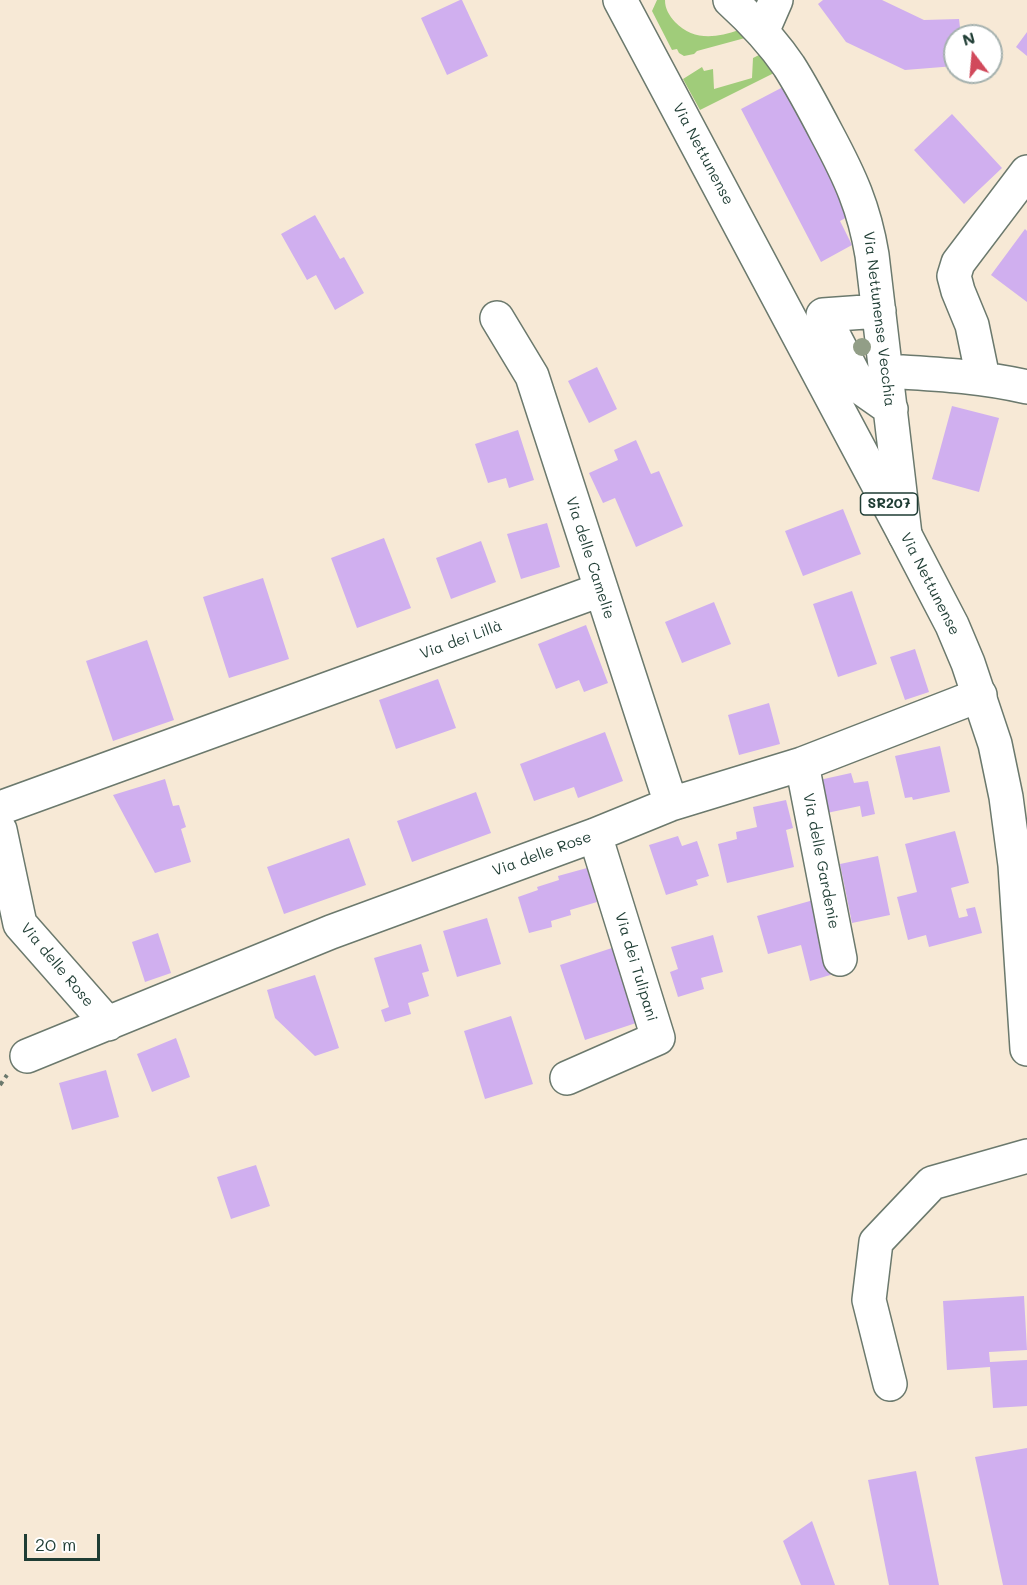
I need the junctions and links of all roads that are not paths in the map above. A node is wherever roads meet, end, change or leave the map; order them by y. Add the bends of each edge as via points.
1 (620, 0) edge
2 (730, 0) edge
3 (776, 0) edge
4 (762, 32) junction
5 (1027, 172) edge
6 (879, 311) junction
7 (497, 318) dead end
8 (886, 371) junction
9 (983, 378) junction
10 (1027, 387) edge
11 (891, 409) junction
12 (905, 535) junction
13 (600, 590) junction
14 (980, 695) junction
15 (802, 764) junction
16 (670, 804) junction
17 (0, 808) edge
18 (0, 830) edge
19 (595, 835) junction
20 (840, 959) dead end
21 (108, 1024) junction
22 (1027, 1049) edge
23 (27, 1056) dead end
24 (567, 1078) dead end
25 (1027, 1156) edge
26 (890, 1384) dead end

1 - 12 street, Via Nettunense / SR207
2 - 4 street, Via Nettunense Vecchia
3 - 4 street
4 - 6 street, Via Nettunense Vecchia via 804,91 856,193 870,239
5 - 9 street via 958,263 954,276 974,333
6 - 8 street, Via Nettunense Vecchia
6 - 11 street via 823,315 861,388
7 - 13 street, Via delle Camelie via 531,376
8 - 9 street
8 - 11 street, Via Nettunense Vecchia
9 - 10 street
11 - 12 street, Via Nettunense Vecchia
12 - 14 street, Via Nettunense / SR207 via 952,626
13 - 16 street, Via delle Camelie
13 - 17 street, Via dei Lillà
14 - 15 street, Via delle Rose
14 - 22 street, Via Nettunense / SR207 via 1001,769 1012,845
15 - 16 street, Via delle Rose
15 - 20 street, Via delle Gardenie
16 - 19 street, Via delle Rose
18 - 21 street, Via delle Rose via 20,924
19 - 21 street, Via delle Rose via 331,932
19 - 24 street, Via dei Tulipani via 658,1038
21 - 23 street, Via delle Rose
25 - 26 street via 932,1183 876,1242 869,1300

